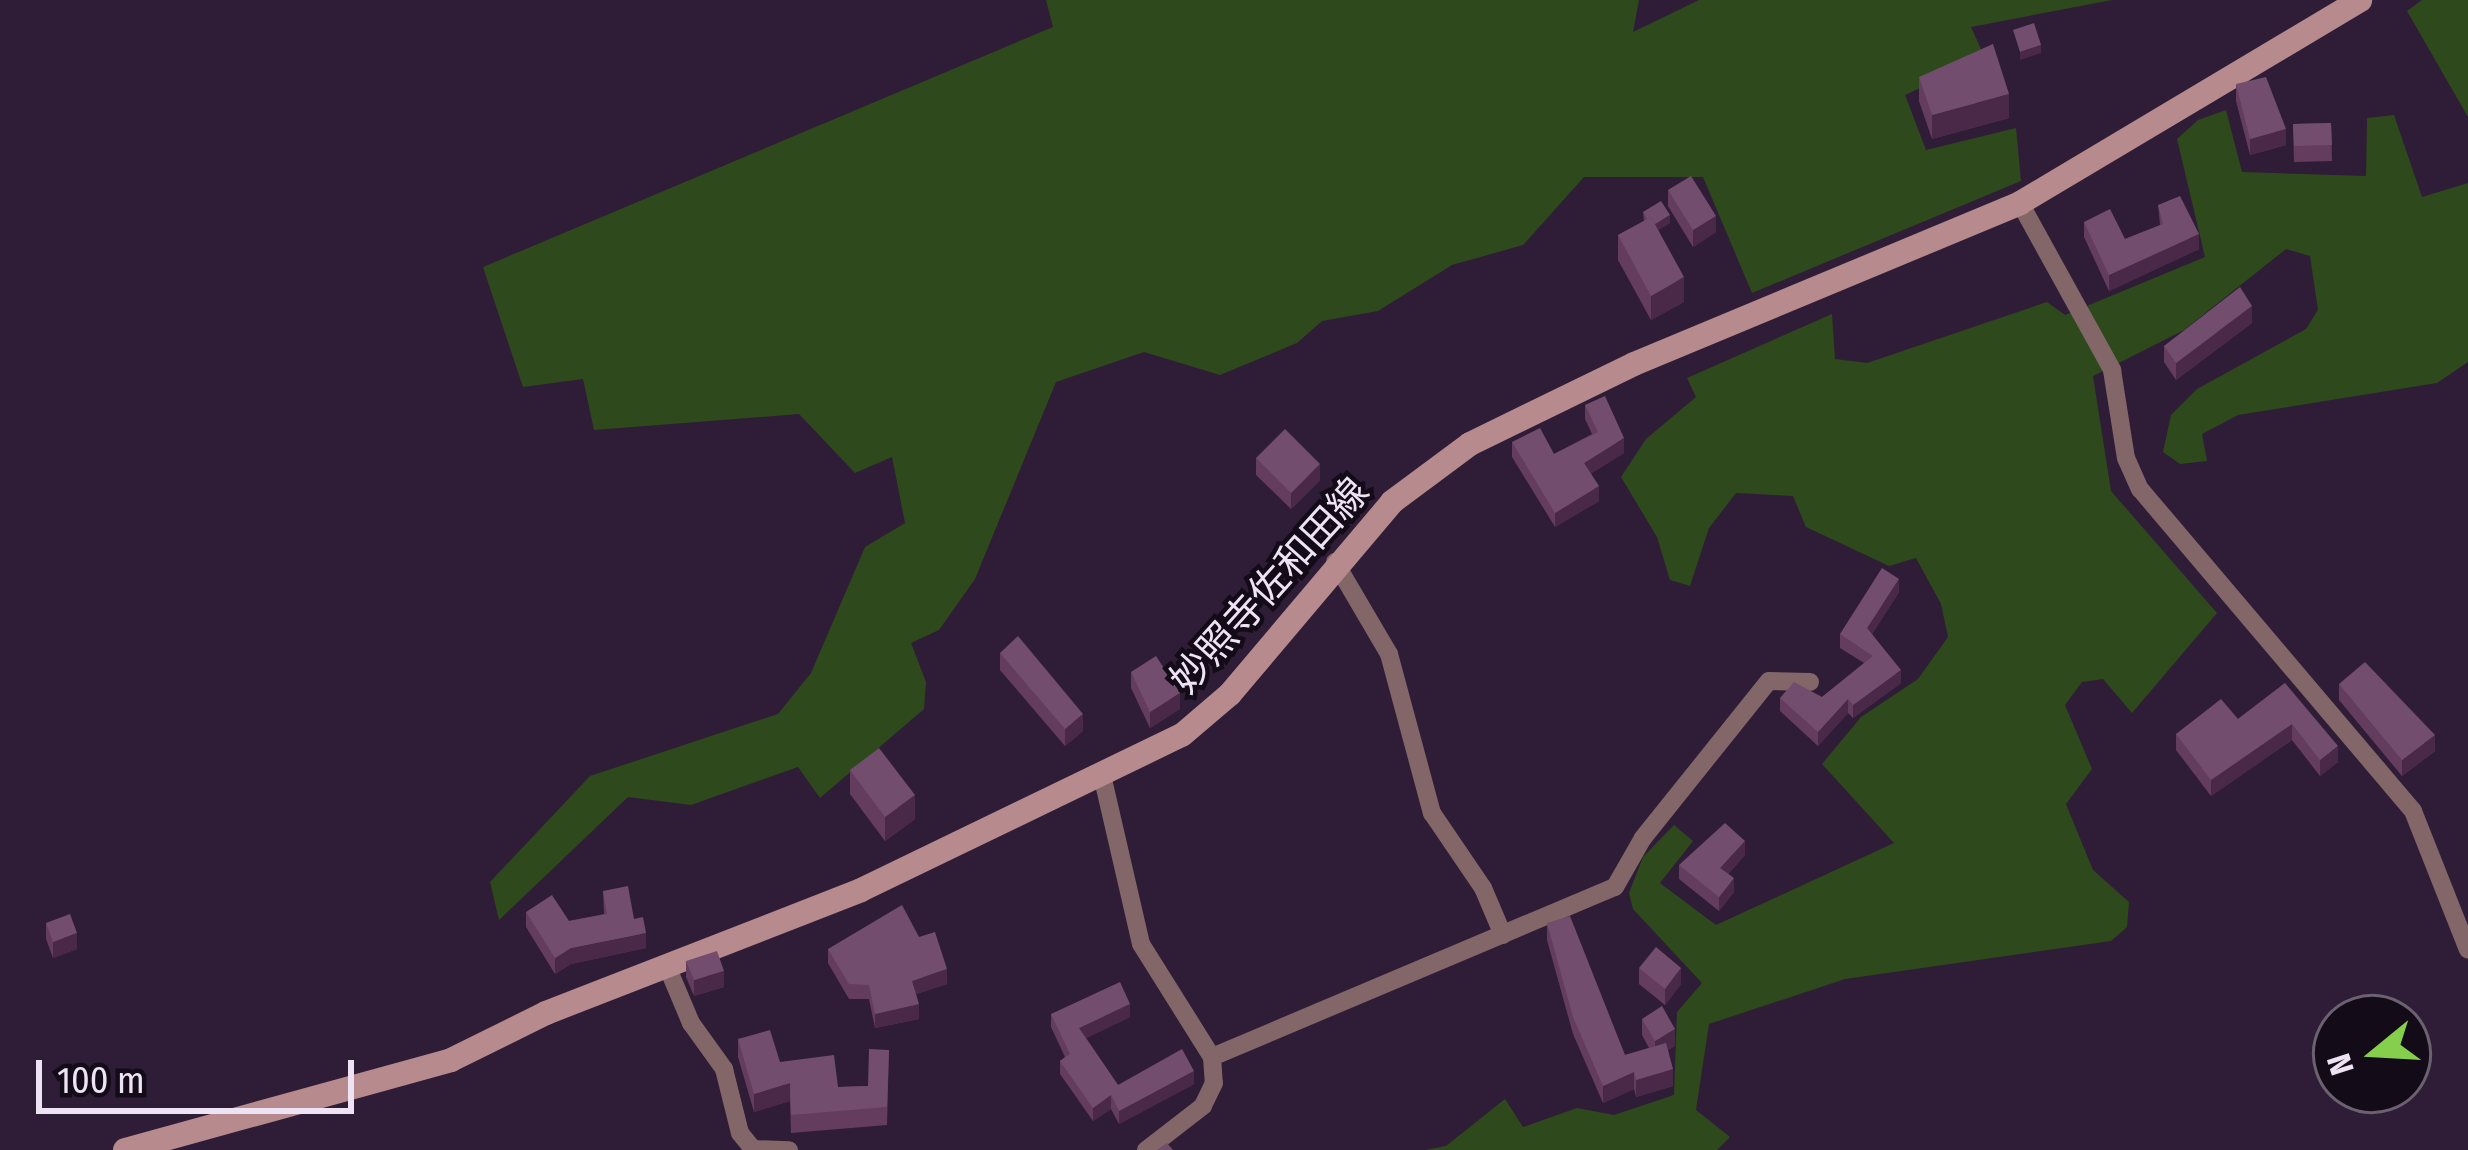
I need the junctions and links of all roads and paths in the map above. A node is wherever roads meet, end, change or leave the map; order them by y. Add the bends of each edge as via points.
1 (2360, 0) edge
2 (2020, 202) junction
3 (1335, 562) junction
4 (1810, 682) dead end
5 (1102, 775) junction
6 (1503, 934) junction
7 (2468, 950) edge
8 (667, 966) junction
9 (1212, 1057) junction
10 (210, 1138) edge
11 (124, 1150) edge
12 (789, 1150) edge
13 (1146, 1150) edge

1 - 2 main road, 妙照寺佐和田線
2 - 3 main road, 妙照寺佐和田線 via 1634,364 1470,444 1392,502
2 - 7 street via 2112,370 2126,458 2140,489 2413,811
3 - 5 main road, 妙照寺佐和田線 via 1230,694 1182,735
3 - 6 street via 1389,654 1432,813 1483,888
4 - 6 street via 1769,681 1643,838 1615,887
5 - 8 main road, 妙照寺佐和田線 via 1003,815 860,890
5 - 9 street via 1142,944
6 - 9 street
8 - 10 main road, 妙照寺佐和田線 via 451,1060
8 - 12 street via 691,1023 724,1069 740,1132 753,1149
9 - 13 street via 1214,1083 1203,1106
10 - 11 main road, 妙照寺佐和田線

